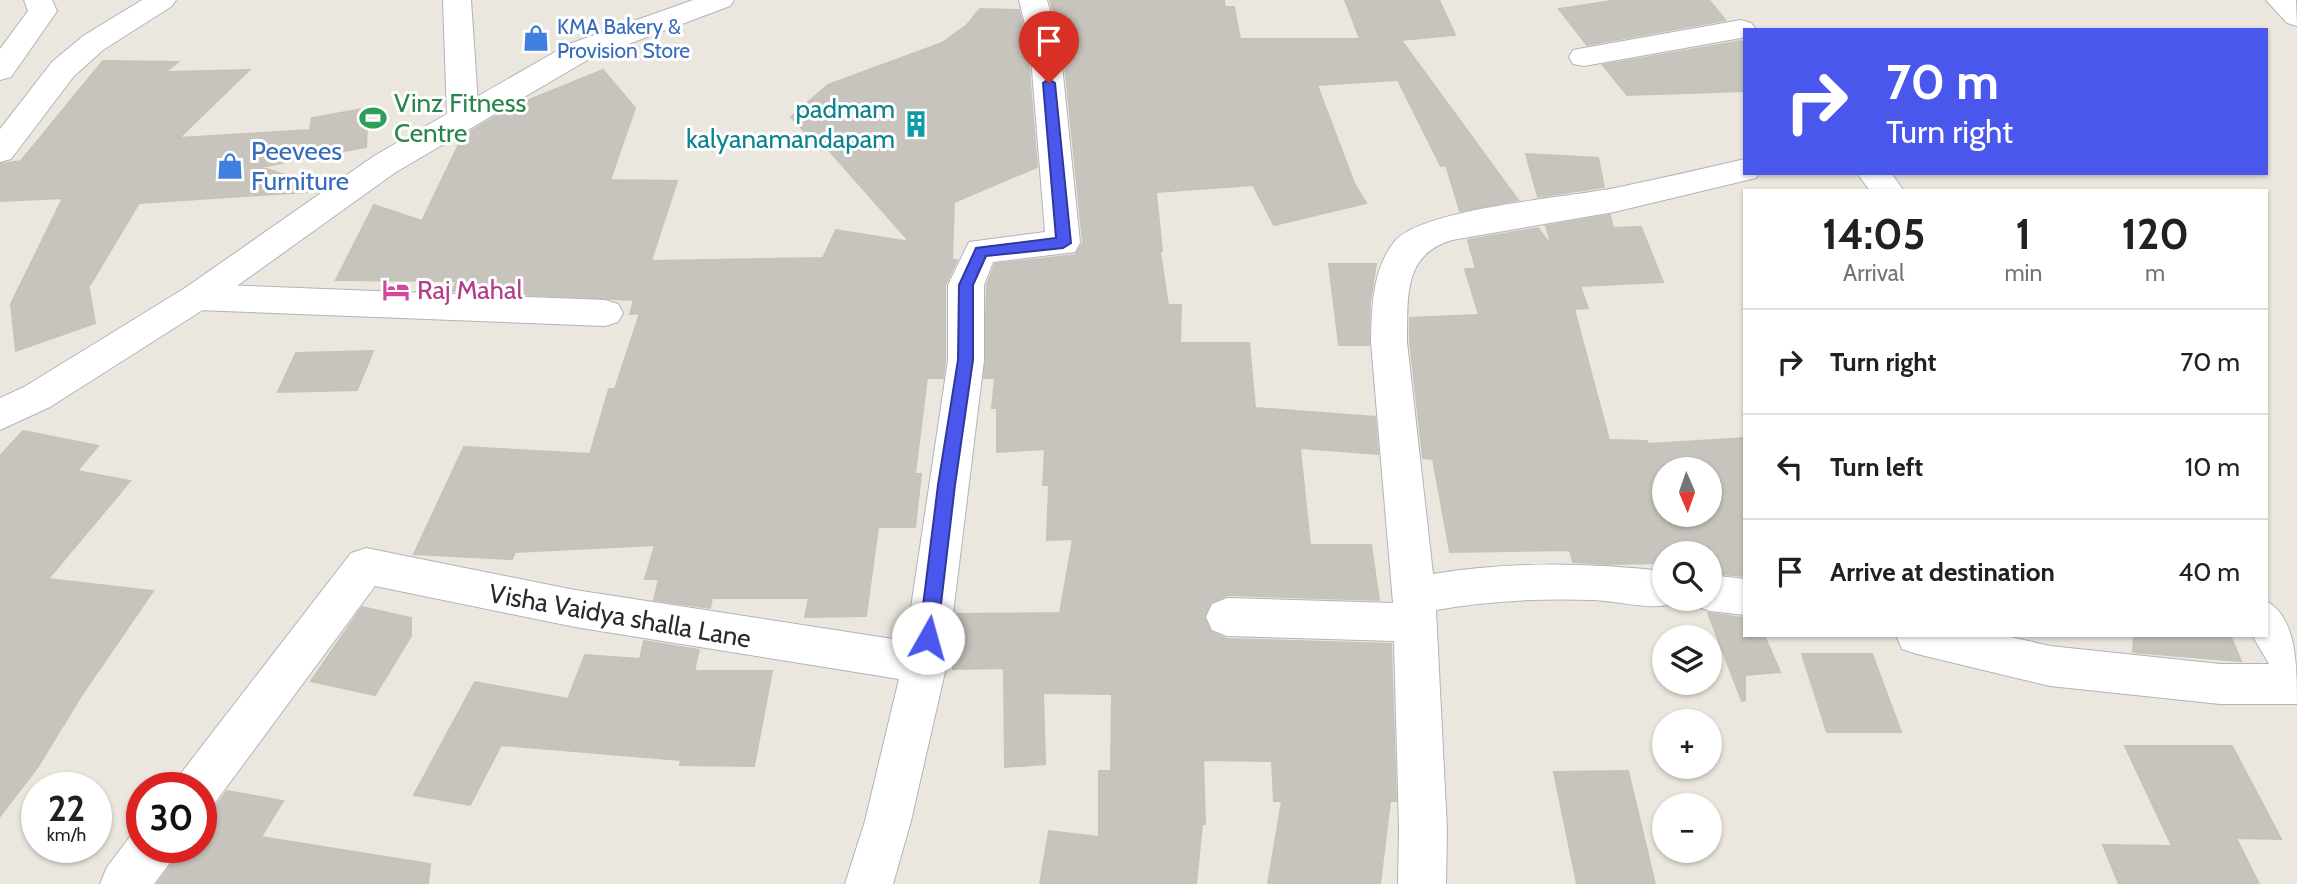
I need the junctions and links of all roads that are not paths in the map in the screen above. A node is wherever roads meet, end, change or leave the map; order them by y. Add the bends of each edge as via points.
1 (38, 0) edge
2 (162, 0) edge
3 (457, 0) edge
4 (720, 0) edge
5 (1033, 0) edge
6 (1720, 0) edge
7 (2280, 0) edge
8 (2297, 17) edge
9 (1743, 31) edge
10 (1584, 57) dead end
11 (0, 70) edge
12 (463, 118) junction
13 (0, 151) edge
14 (1743, 170) edge
15 (1875, 175) edge
16 (1886, 189) edge
17 (197, 296) junction
18 (606, 313) dead end
19 (0, 415) edge
20 (1652, 588) edge
21 (1722, 594) edge
22 (1743, 597) edge
23 (1414, 609) junction
24 (1227, 618) dead end
25 (2268, 623) edge
26 (1926, 637) edge
27 (925, 663) junction
28 (2297, 670) edge
29 (2297, 684) edge
30 (210, 772) edge
31 (140, 863) edge
32 (124, 884) edge
33 (869, 884) edge
34 (1422, 884) edge

1 - 11 street via 43,11
2 - 13 street via 93,43 63,69
3 - 12 street
4 - 12 street via 580,51
5 - 27 street via 1045,45 1063,243 981,251 966,285 966,360
6 - 9 street
7 - 8 street
9 - 10 street
12 - 17 street via 385,164
14 - 23 street via 1614,200 1451,228 1423,236 1408,248 1396,266 1389,342
15 - 16 street
17 - 18 street
17 - 19 street via 37,397
20 - 23 street via 1592,582 1481,584
21 - 22 street
23 - 24 street
23 - 34 street
25 - 28 street
26 - 29 street via 2050,666 2220,684
27 - 30 street, Visha Vaidya shalla Lane via 724,635 451,586 366,566
27 - 33 street
31 - 32 street

